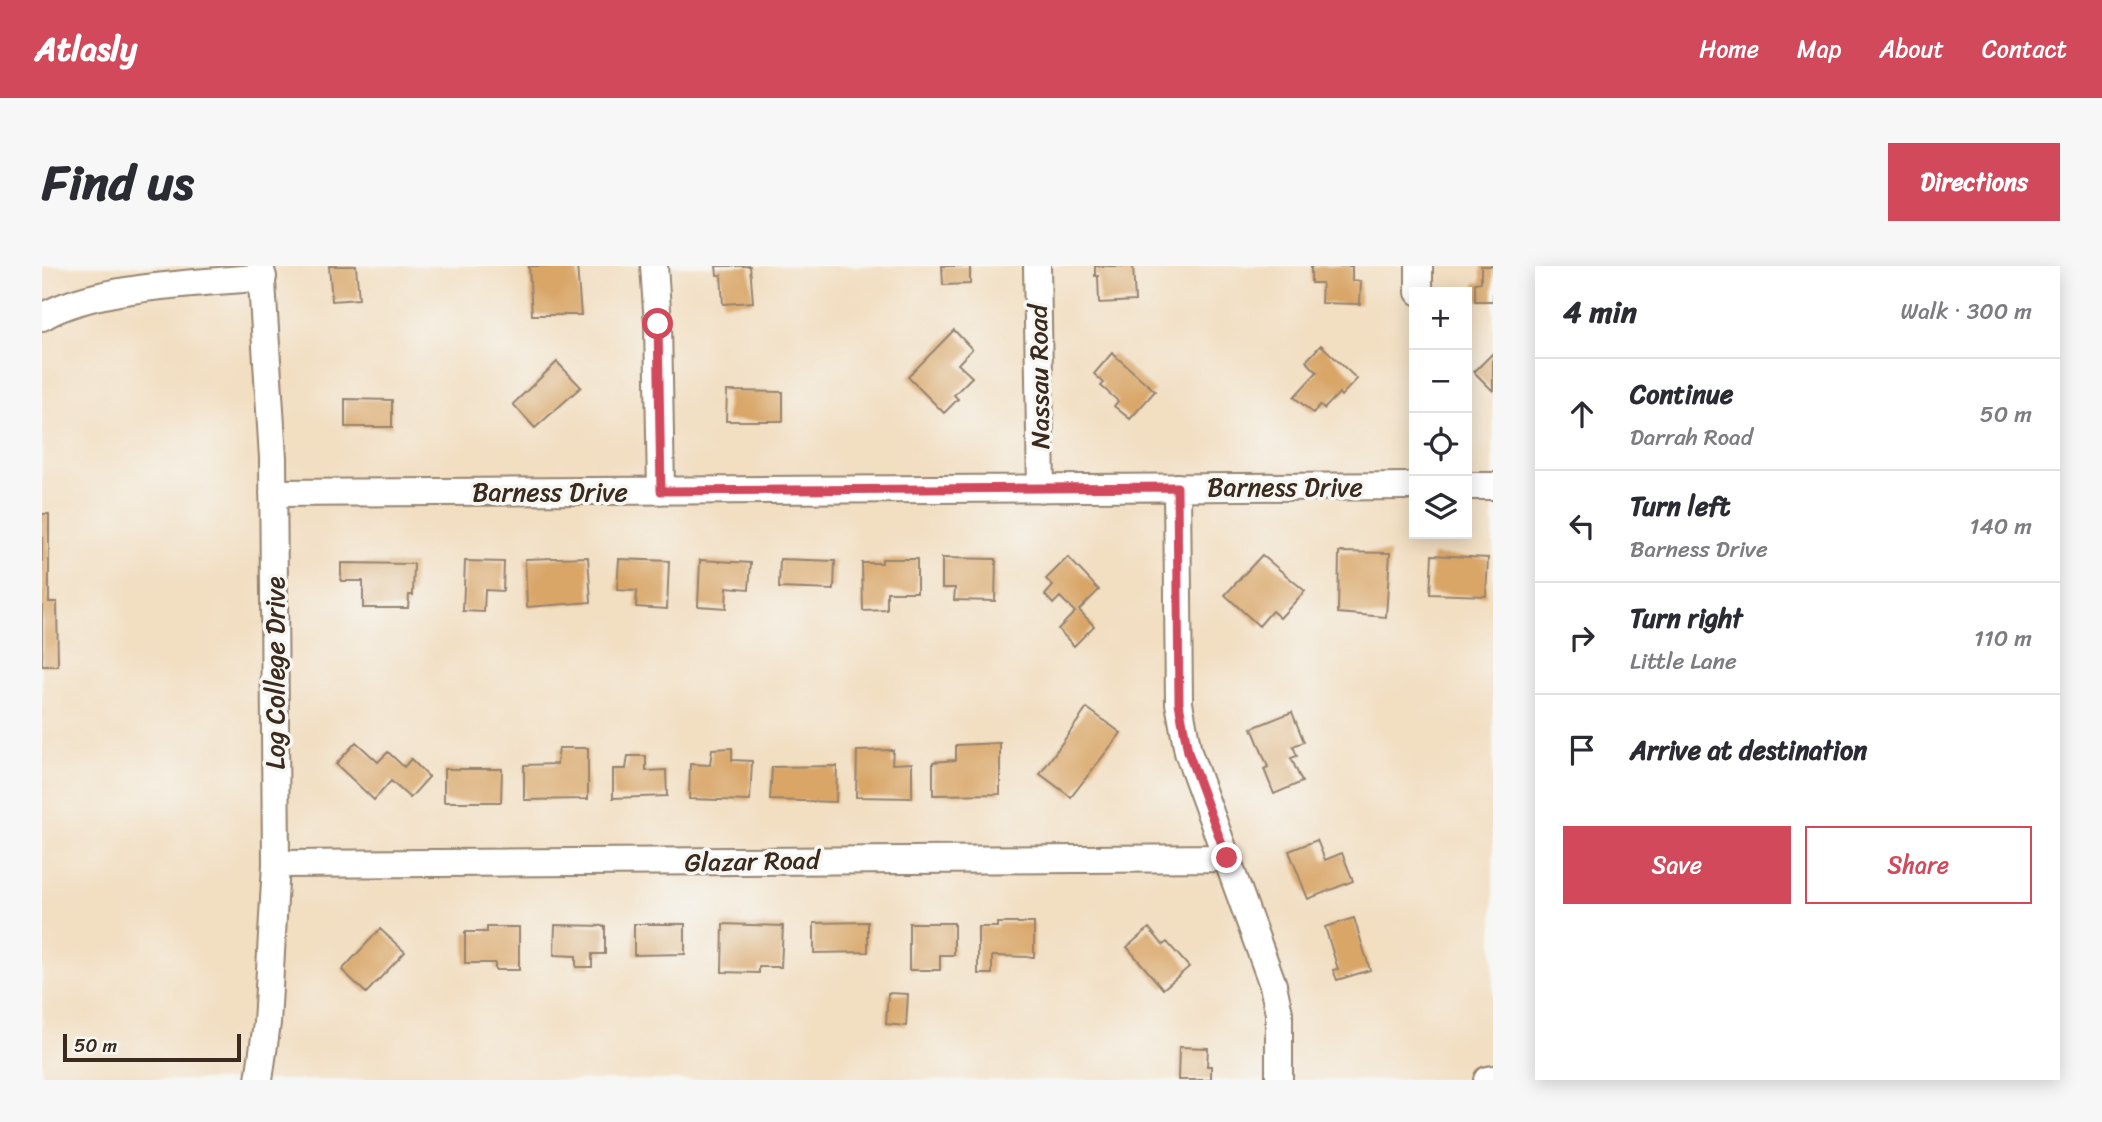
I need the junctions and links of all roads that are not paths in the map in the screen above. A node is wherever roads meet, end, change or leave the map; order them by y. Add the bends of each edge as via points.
1 (654, 266) edge
2 (1037, 266) edge
3 (1419, 266) edge
4 (262, 272) edge
5 (1419, 287) edge
6 (42, 317) edge
7 (1493, 485) edge
8 (1409, 486) edge
9 (1472, 486) edge
10 (1177, 487) junction
11 (1041, 489) junction
12 (661, 491) junction
13 (273, 493) junction
14 (1227, 858) junction
15 (276, 864) junction
16 (1493, 1079) edge
17 (259, 1080) edge
18 (1279, 1080) edge
19 (1487, 1080) edge

1 - 12 street
2 - 11 street, Nassau Road
3 - 5 street
4 - 6 street via 117,293 60,307
4 - 13 street, Log College Drive
7 - 9 street
8 - 10 street, Barness Drive
10 - 11 street, Barness Drive
10 - 14 street via 1179,703 1188,752
11 - 12 street, Barness Drive
12 - 13 street, Barness Drive
13 - 15 street, Log College Drive
14 - 15 street, Glazar Road
14 - 18 street via 1273,985 1279,1013
15 - 17 street, Log College Drive via 267,1023
16 - 19 street

